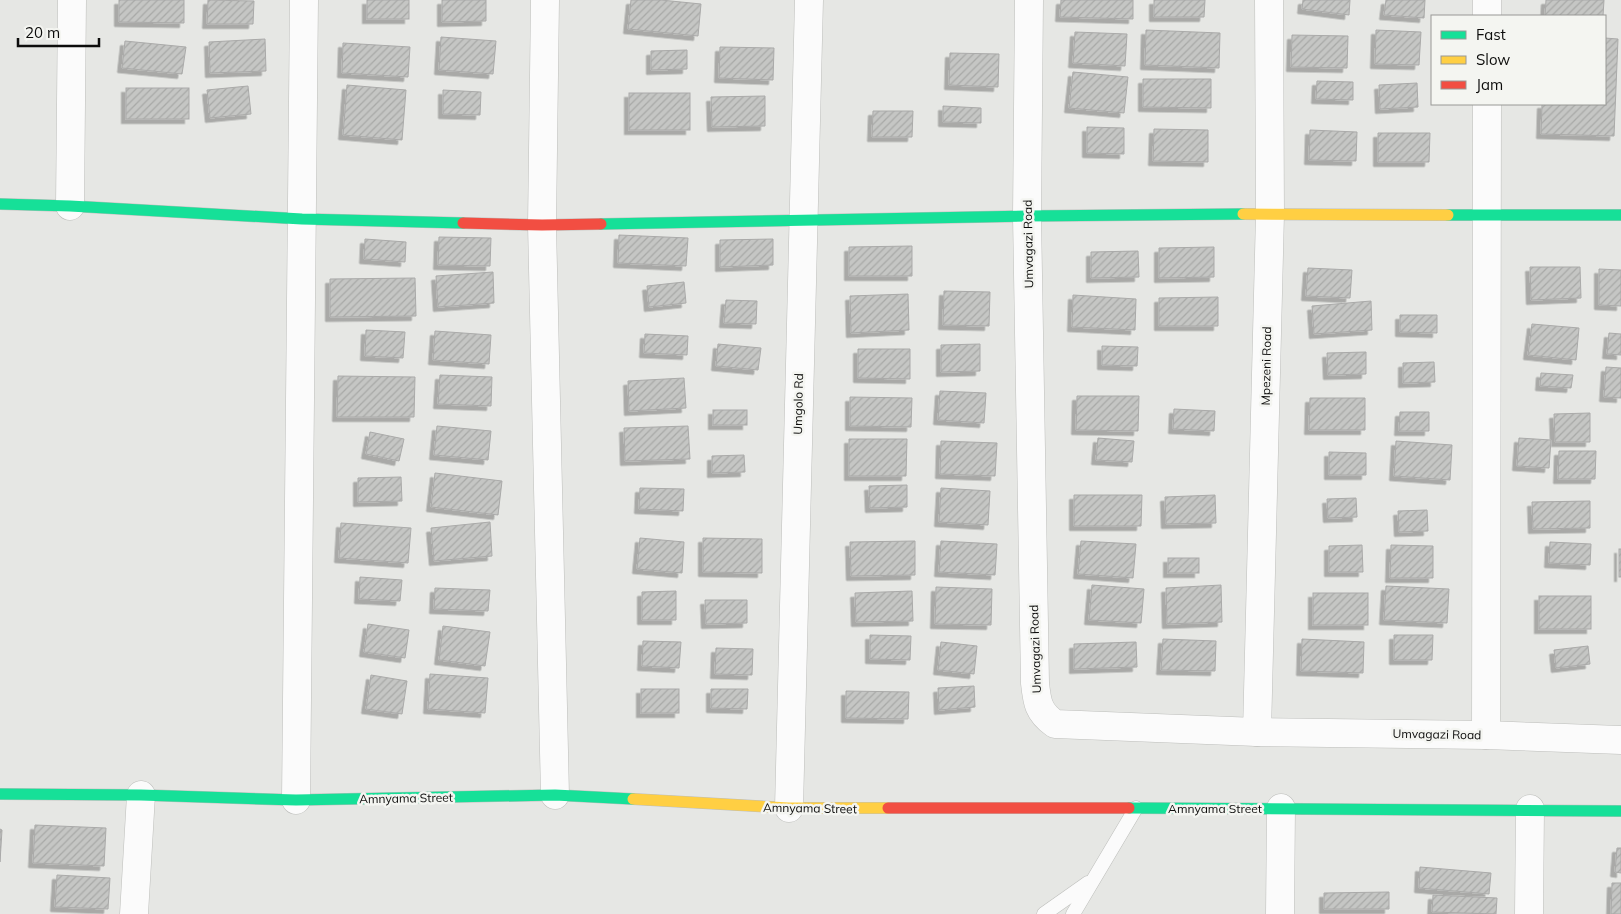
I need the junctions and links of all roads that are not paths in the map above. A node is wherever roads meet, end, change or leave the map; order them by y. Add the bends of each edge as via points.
1 (72, 0) edge
2 (304, 0) edge
3 (545, 0) edge
4 (809, 0) edge
5 (1030, 0) edge
6 (1269, 0) edge
7 (1487, 0) edge
8 (1487, 15) edge
9 (1487, 105) edge
10 (0, 204) edge
11 (70, 206) junction
12 (1270, 214) junction
13 (1486, 214) junction
14 (1621, 215) edge
15 (1027, 216) junction
16 (302, 219) junction
17 (802, 220) junction
18 (542, 224) junction
19 (1257, 732) junction
20 (1486, 735) junction
21 (1621, 740) edge
22 (0, 794) edge
23 (140, 795) junction
24 (555, 795) junction
25 (296, 800) junction
26 (789, 808) junction
27 (1136, 808) junction
28 (1281, 808) junction
29 (1530, 809) junction
30 (1621, 811) edge
31 (1093, 880) junction
32 (134, 914) edge
33 (1044, 914) edge
34 (1073, 914) edge
35 (1280, 914) edge
36 (1528, 914) edge

1 - 11 street
2 - 16 street
3 - 18 street
4 - 17 street, Umgolo Rd
5 - 15 street, Umvagazi Road
6 - 12 street, Mpezeni Road
7 - 8 street
9 - 13 street
10 - 11 street
11 - 16 street
12 - 13 street
12 - 15 street
12 - 19 street, Mpezeni Road
13 - 14 street
13 - 20 street
15 - 17 street
15 - 19 street, Umvagazi Road via 1038,706 1055,724
16 - 18 street
16 - 25 street
17 - 18 street
17 - 26 street, Umgolo Rd
18 - 24 street
19 - 20 street, Umvagazi Road
20 - 21 street, Umvagazi Road
22 - 23 street, Amnyama Street
23 - 25 street, Amnyama Street
23 - 32 street
24 - 25 street, Amnyama Street
24 - 26 street, Amnyama Street
26 - 27 street, Amnyama Street
27 - 28 street, Amnyama Street
27 - 31 lane
28 - 29 street, Amnyama Street
28 - 35 street
29 - 30 street, Amnyama Street
29 - 36 street
31 - 33 lane
31 - 34 lane

